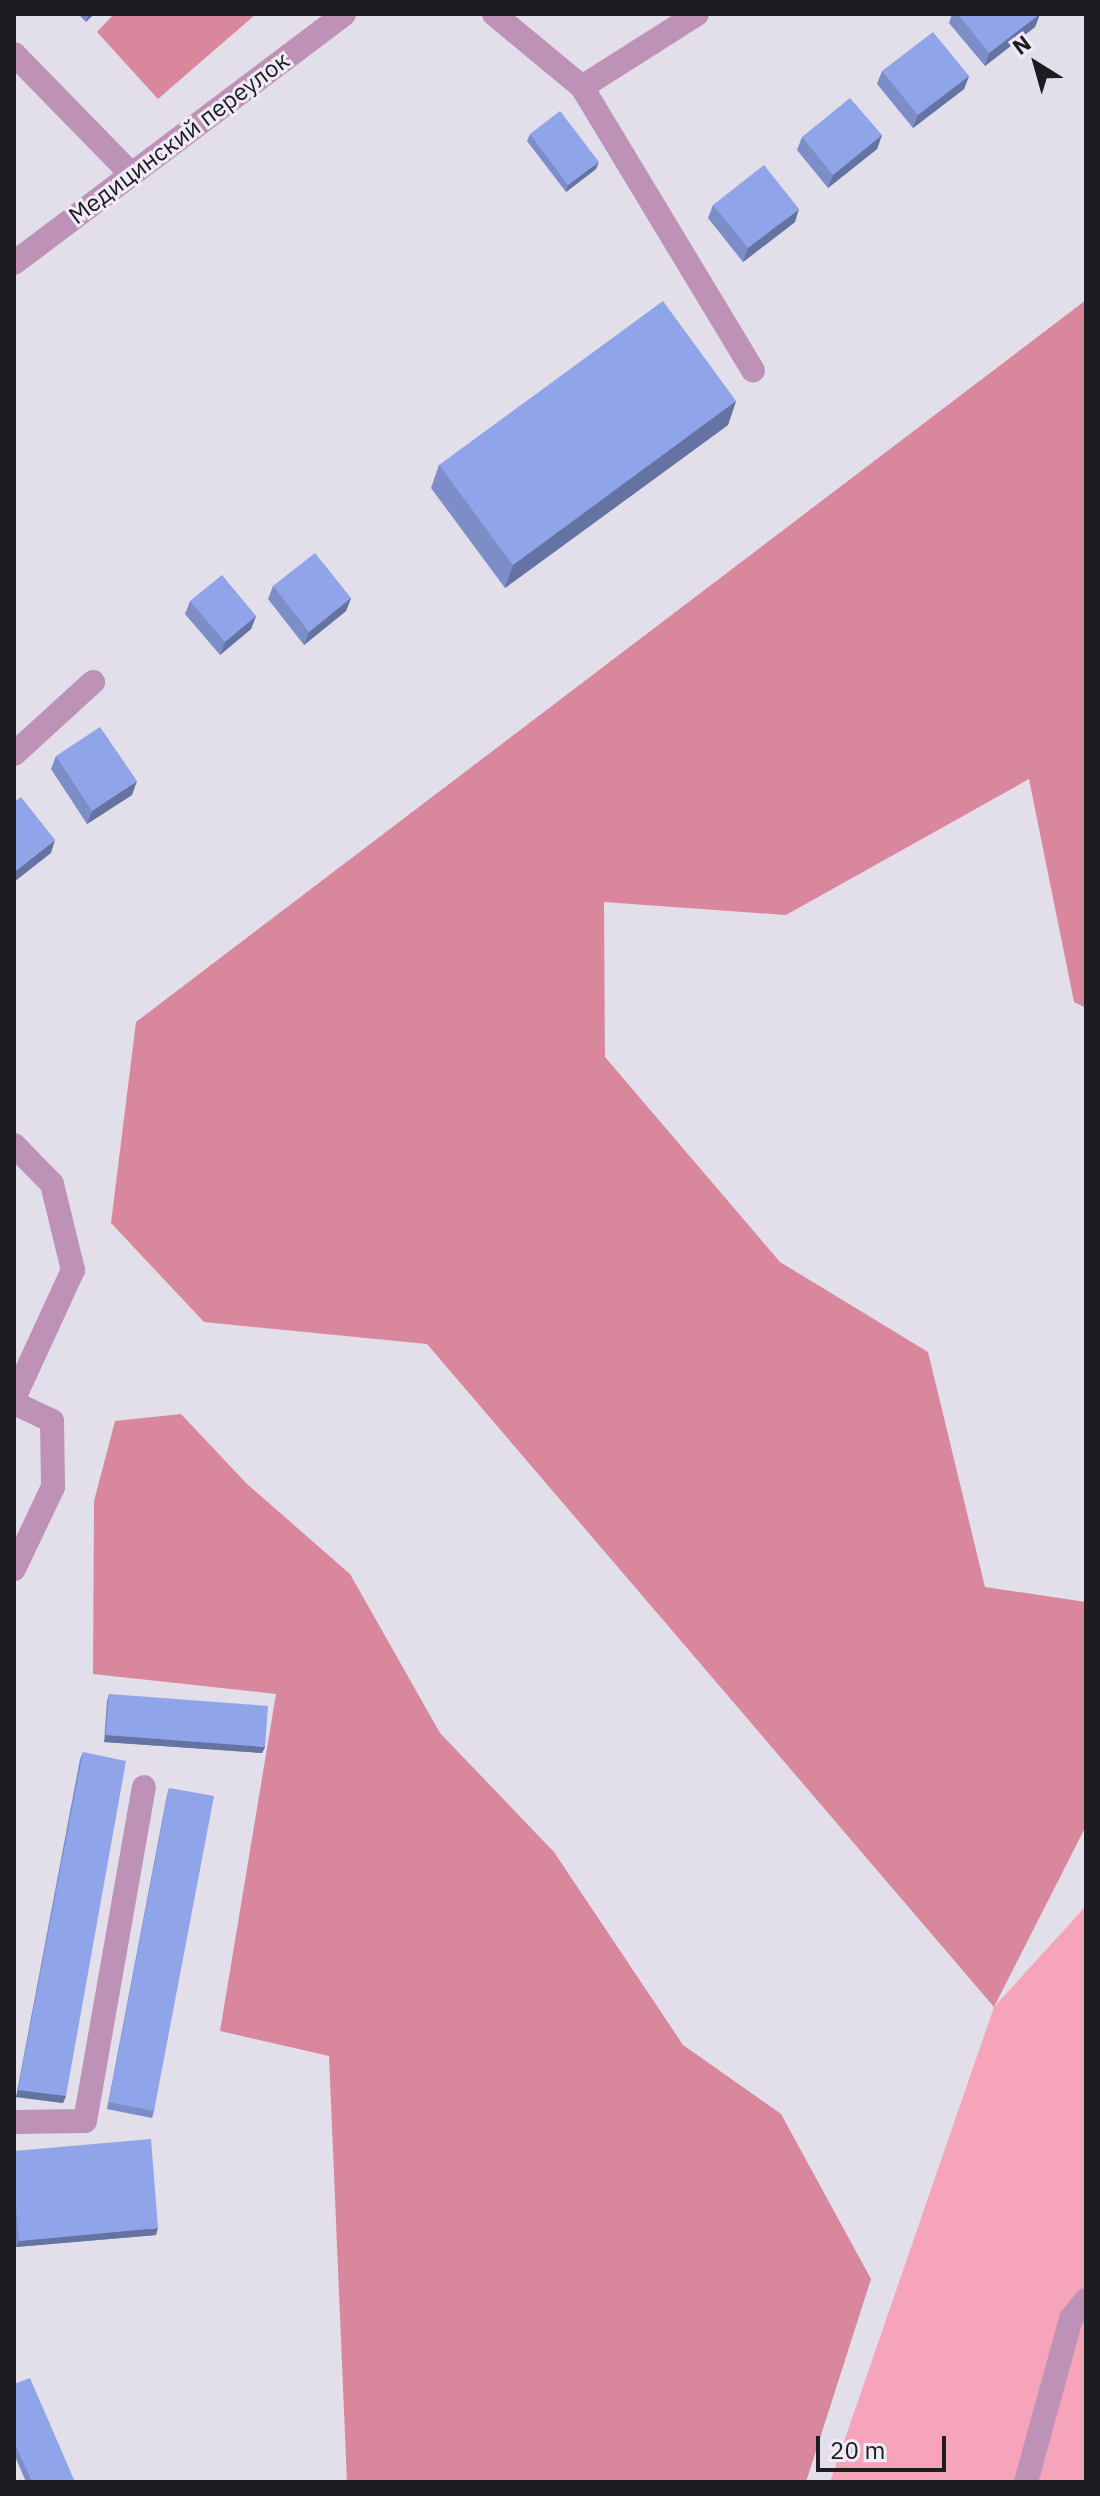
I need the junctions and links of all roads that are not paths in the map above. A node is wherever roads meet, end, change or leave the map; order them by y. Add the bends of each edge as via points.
1 (344, 14) edge
2 (494, 14) edge
3 (697, 14) edge
4 (14, 54) edge
5 (582, 87) junction
6 (131, 174) junction
7 (14, 263) edge
8 (753, 370) dead end
9 (93, 682) dead end
10 (14, 754) edge
11 (14, 1145) edge
12 (14, 1401) edge
13 (14, 1569) edge
14 (144, 1787) dead end
15 (14, 2122) edge
16 (1086, 2300) edge
17 (1026, 2482) edge

1 - 6 street, Медицинский переулок
2 - 5 street
3 - 5 street
4 - 6 street
5 - 8 street
6 - 7 street, Медицинский переулок
9 - 10 street
11 - 12 street via 52,1184 73,1270
12 - 13 street via 52,1421 53,1487
14 - 15 street via 85,2121
16 - 17 street via 1071,2319

